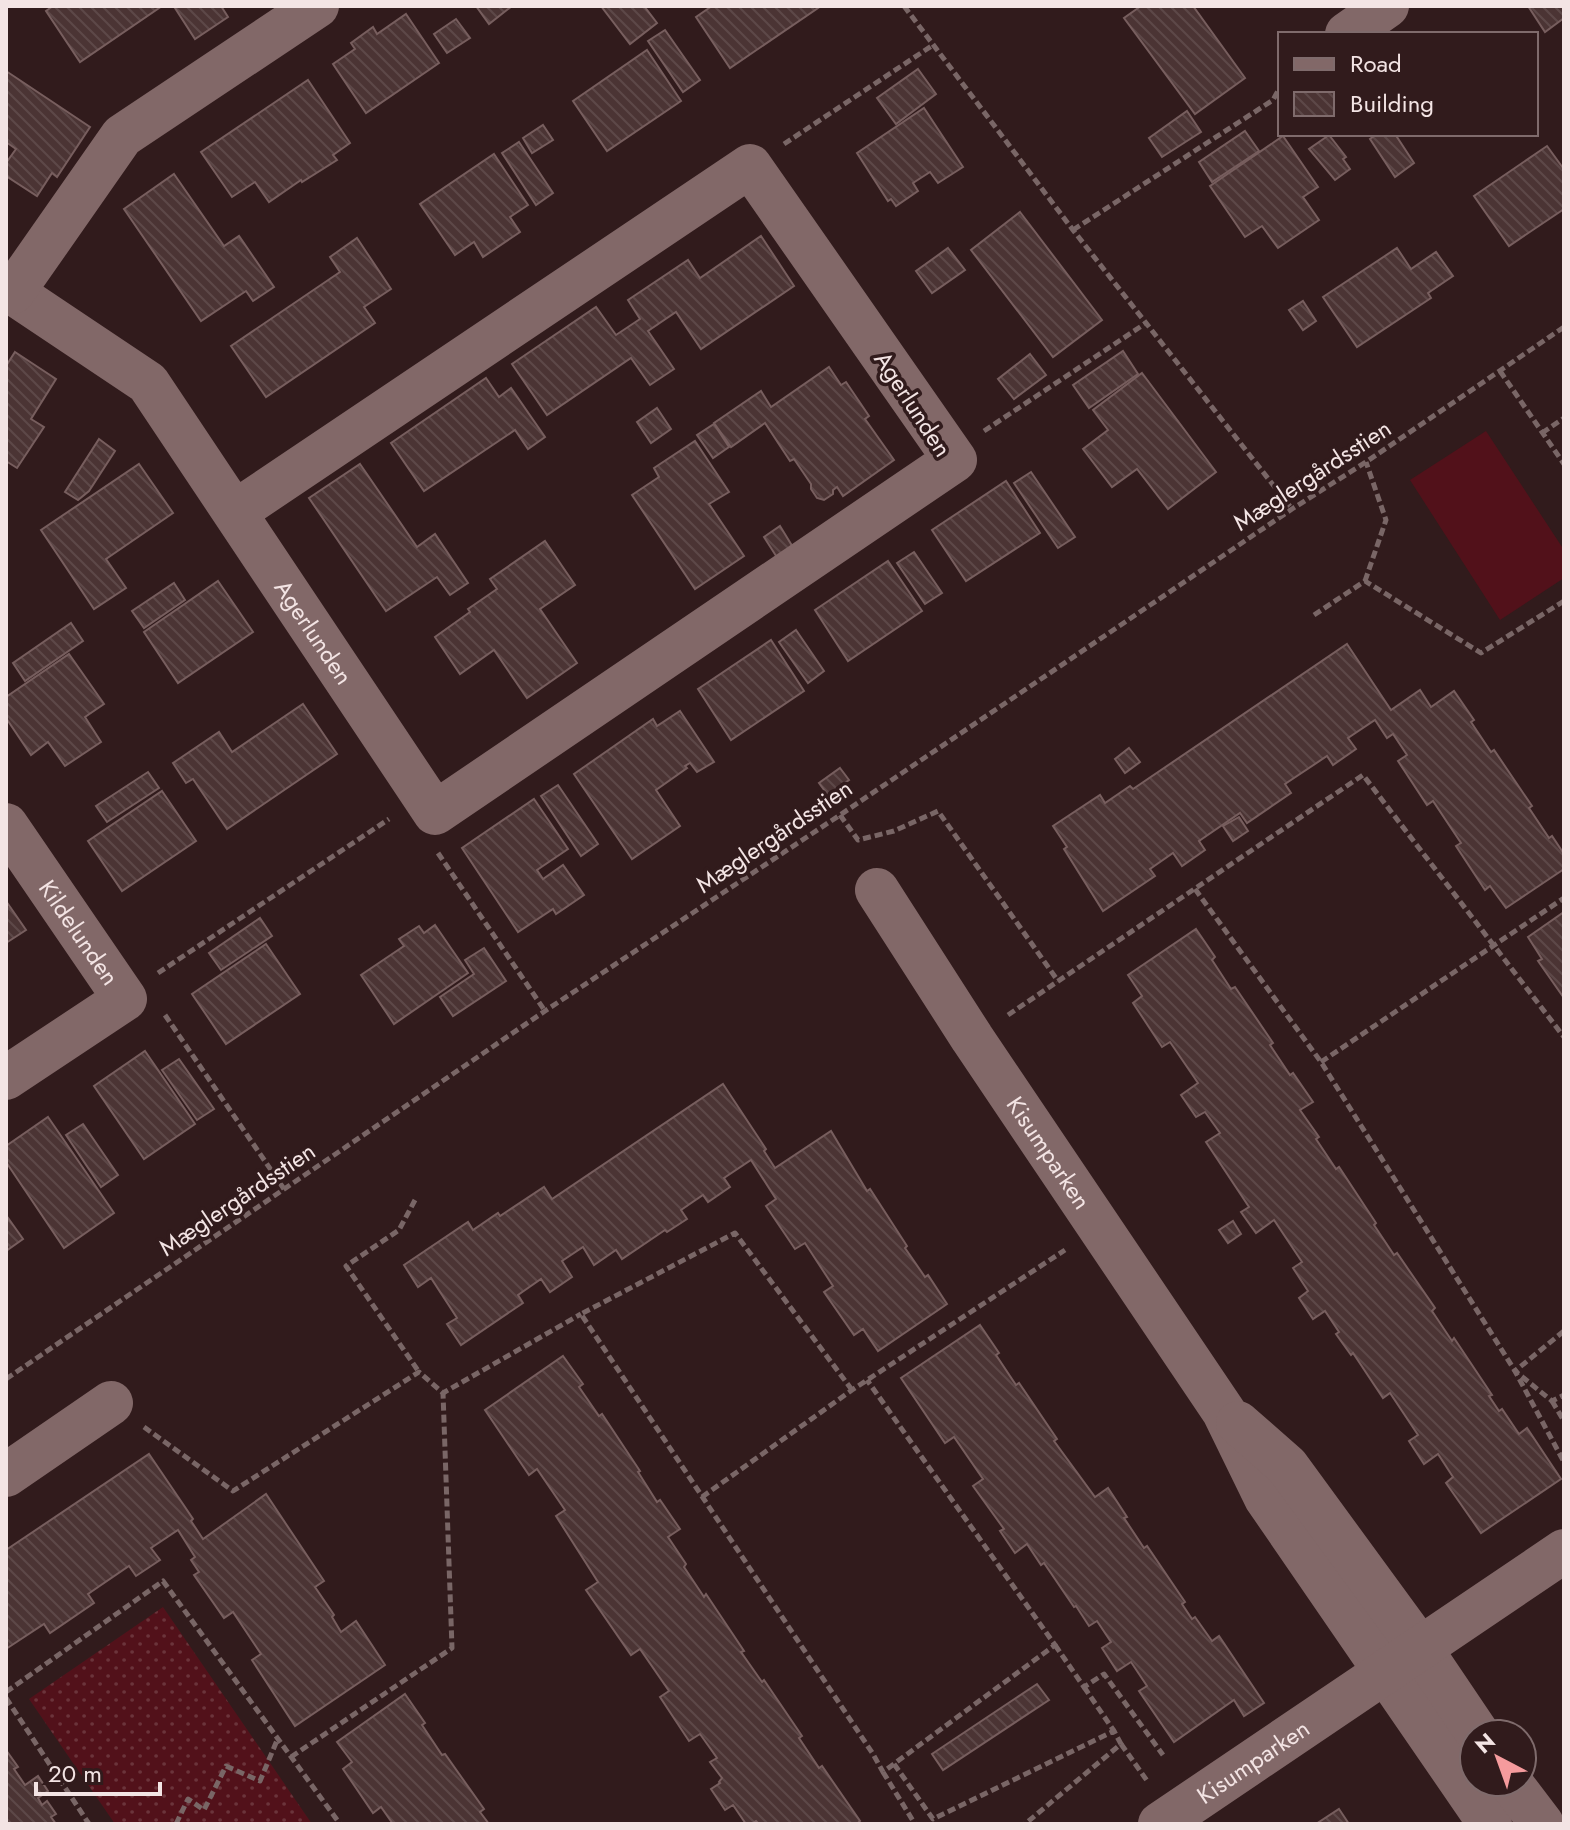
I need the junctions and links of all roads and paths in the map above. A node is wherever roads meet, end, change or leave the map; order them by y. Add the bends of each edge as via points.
1 (317, 6) edge
2 (904, 6) edge
3 (1387, 6) edge
4 (1350, 32) edge
5 (933, 45) junction
6 (1278, 91) edge
7 (750, 166) junction
8 (1073, 230) junction
9 (9, 290) edge
10 (1146, 323) junction
11 (1564, 327) edge
12 (1500, 371) junction
13 (1564, 418) edge
14 (1542, 433) junction
15 (950, 454) junction
16 (1366, 462) junction
17 (1564, 464) edge
18 (1292, 509) junction
19 (235, 512) junction
20 (1365, 581) junction
21 (1564, 601) edge
22 (1314, 615) dead end
23 (429, 804) junction
24 (840, 815) junction
25 (6, 825) edge
26 (1195, 889) junction
27 (877, 890) dead end
28 (1564, 898) edge
29 (1494, 946) junction
30 (1058, 981) junction
31 (124, 998) junction
32 (545, 1011) junction
33 (1564, 1037) edge
34 (972, 1038) junction
35 (1321, 1062) junction
36 (6, 1078) edge
37 (284, 1189) junction
38 (415, 1200) dead end
39 (1100, 1228) junction
40 (581, 1314) junction
41 (1564, 1331) edge
42 (1515, 1371) junction
43 (419, 1372) junction
44 (6, 1379) edge
45 (867, 1380) junction
46 (852, 1390) junction
47 (443, 1393) junction
48 (1564, 1395) edge
49 (1552, 1401) junction
50 (111, 1403) joint
51 (1224, 1412) junction
52 (1564, 1421) edge
53 (1564, 1462) edge
54 (6, 1475) edge
55 (702, 1497) junction
56 (1564, 1551) edge
57 (1055, 1645) junction
58 (1420, 1648) junction
59 (1384, 1672) junction
60 (1084, 1687) junction
61 (6, 1695) edge
62 (1467, 1718) edge
63 (1114, 1731) junction
64 (278, 1738) junction
65 (1121, 1744) junction
66 (1163, 1755) dead end
67 (291, 1757) junction
68 (894, 1764) junction
69 (1139, 1769) dead end
70 (883, 1772) junction
71 (1522, 1798) edge
72 (935, 1822) edge
73 (89, 1824) edge
74 (176, 1824) edge
75 (340, 1824) edge
76 (915, 1824) edge
77 (1025, 1824) edge
78 (1160, 1824) edge
79 (1490, 1824) edge
80 (1542, 1824) edge

1 - 9 street, Agerlunden via 122,136
2 - 5 path
3 - 4 street
5 - 7 path
5 - 8 path
6 - 8 path via 1273,100
7 - 15 street, Agerlunden
7 - 19 street
8 - 10 path
9 - 19 street, Agerlunden via 148,383
10 - 15 path
10 - 18 path
11 - 12 path, Mæglergårdsstien
12 - 14 path
12 - 16 path, Mæglergårdsstien
13 - 14 path
14 - 17 path
15 - 23 street, Agerlunden via 955,460
16 - 18 path, Mæglergårdsstien
16 - 20 path via 1386,520
18 - 24 path, Mæglergårdsstien
19 - 23 street, Agerlunden
20 - 21 path via 1481,653
20 - 22 path
23 - 31 path
23 - 32 path via 430,842
24 - 30 path via 858,840 938,811
24 - 32 path, Mæglergårdsstien
25 - 31 street, Kildelunden
26 - 29 path via 1363,775
26 - 30 path
26 - 35 path
27 - 34 street, Kisumparken
28 - 29 path
29 - 33 path
29 - 35 path
30 - 34 path
31 - 36 street, Kildelunden
31 - 37 path via 163,1013
32 - 37 path, Mæglergårdsstien
34 - 39 street, Kisumparken
35 - 42 path
37 - 44 path, Mæglergårdsstien
38 - 43 path via 399,1230 346,1266
39 - 45 path
39 - 51 street, Kisumparken
40 - 46 path via 735,1233
40 - 47 path
40 - 55 path
41 - 42 path
42 - 49 path
42 - 53 path
43 - 47 path
43 - 50 path via 233,1491
45 - 46 path
45 - 57 path
46 - 55 path
47 - 67 path via 452,1648
48 - 49 path
49 - 52 path
50 - 54 street
51 - 58 street, Kisumparken via 1287,1466
51 - 59 street, Kisumparken via 1266,1498
55 - 70 path
56 - 58 street, Kisumparken
57 - 60 path
57 - 68 path
58 - 59 street, Kisumparken
58 - 62 street, Kisumparken
59 - 78 street, Kisumparken
59 - 79 street, Kisumparken
60 - 63 path
60 - 66 path via 1104,1674
61 - 64 path via 163,1581
61 - 73 path
63 - 65 path
63 - 72 path
64 - 67 path
64 - 74 path via 260,1781 226,1766 204,1810 188,1799
65 - 69 path
65 - 77 path
67 - 75 path
68 - 70 path
68 - 72 path
70 - 76 path
71 - 80 street

